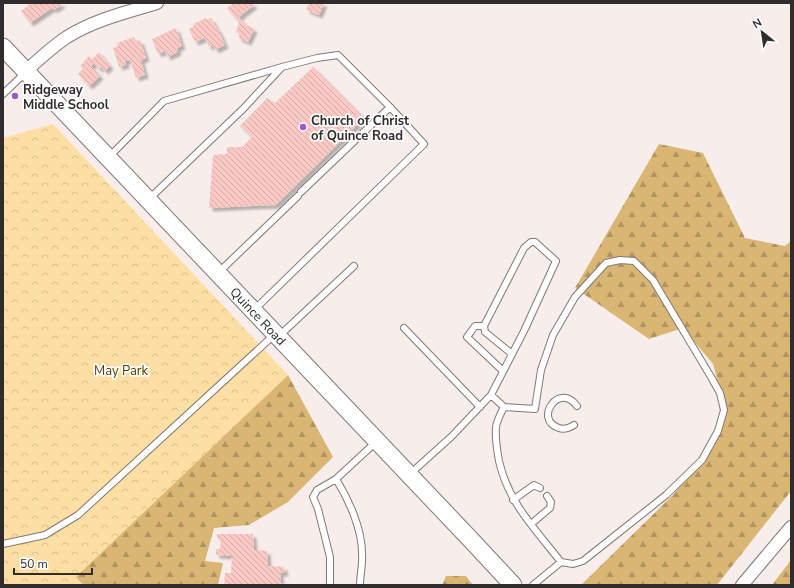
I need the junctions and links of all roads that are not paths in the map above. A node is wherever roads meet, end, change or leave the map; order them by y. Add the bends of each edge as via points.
1 (157, 3) edge
2 (3, 47) edge
3 (282, 67) junction
4 (26, 71) junction
5 (3, 94) edge
6 (390, 107) junction
7 (108, 158) junction
8 (148, 200) junction
9 (354, 266) dead end
10 (218, 274) junction
11 (253, 311) junction
12 (484, 326) junction
13 (404, 328) dead end
14 (277, 336) junction
15 (512, 354) junction
16 (503, 372) junction
17 (491, 395) junction
18 (577, 406) dead end
19 (480, 407) junction
20 (504, 407) junction
21 (535, 409) junction
22 (548, 410) junction
23 (574, 425) dead end
24 (377, 441) junction
25 (409, 474) junction
26 (336, 480) junction
27 (540, 488) dead end
28 (547, 496) dead end
29 (513, 500) junction
30 (531, 524) junction
31 (791, 527) edge
32 (3, 544) edge
33 (561, 562) junction
34 (330, 585) edge
35 (360, 585) edge
36 (513, 585) edge
37 (533, 585) edge
38 (742, 585) edge

1 - 4 street via 80,30 55,45
2 - 4 main road, Quince Road
3 - 6 lane via 338,55
3 - 7 lane via 164,101
3 - 8 lane via 243,109
4 - 5 lane
4 - 7 main road, Quince Road
6 - 10 lane
6 - 11 lane via 424,144
7 - 8 main road, Quince Road
8 - 10 main road, Quince Road
9 - 14 lane
10 - 11 main road, Quince Road
11 - 14 main road, Quince Road
12 - 15 lane via 485,332
12 - 15 lane via 524,248 531,242 536,242 556,261
12 - 16 lane via 476,326 467,337
13 - 19 lane
14 - 24 main road, Quince Road
14 - 32 lane via 78,515 45,535
15 - 16 lane
16 - 17 lane
17 - 19 lane
17 - 20 lane
18 - 22 lane via 572,400 562,398 553,402
19 - 25 lane
20 - 21 lane
20 - 29 lane via 496,426 496,448 502,474
21 - 22 lane
21 - 33 lane via 541,370 553,335 575,297 606,263 620,260 634,261 653,280 720,393 724,410 718,431 702,460 666,495 583,561 573,564
22 - 23 lane via 550,421 557,428 567,429
24 - 25 main road, Quince Road
24 - 26 lane
25 - 36 main road, Quince Road
26 - 34 lane via 317,490 313,497 330,557
26 - 35 lane via 345,494 357,526 362,553
27 - 29 lane via 534,485
28 - 30 lane via 551,502 550,508
29 - 30 lane
30 - 33 lane
31 - 38 street
33 - 37 lane

